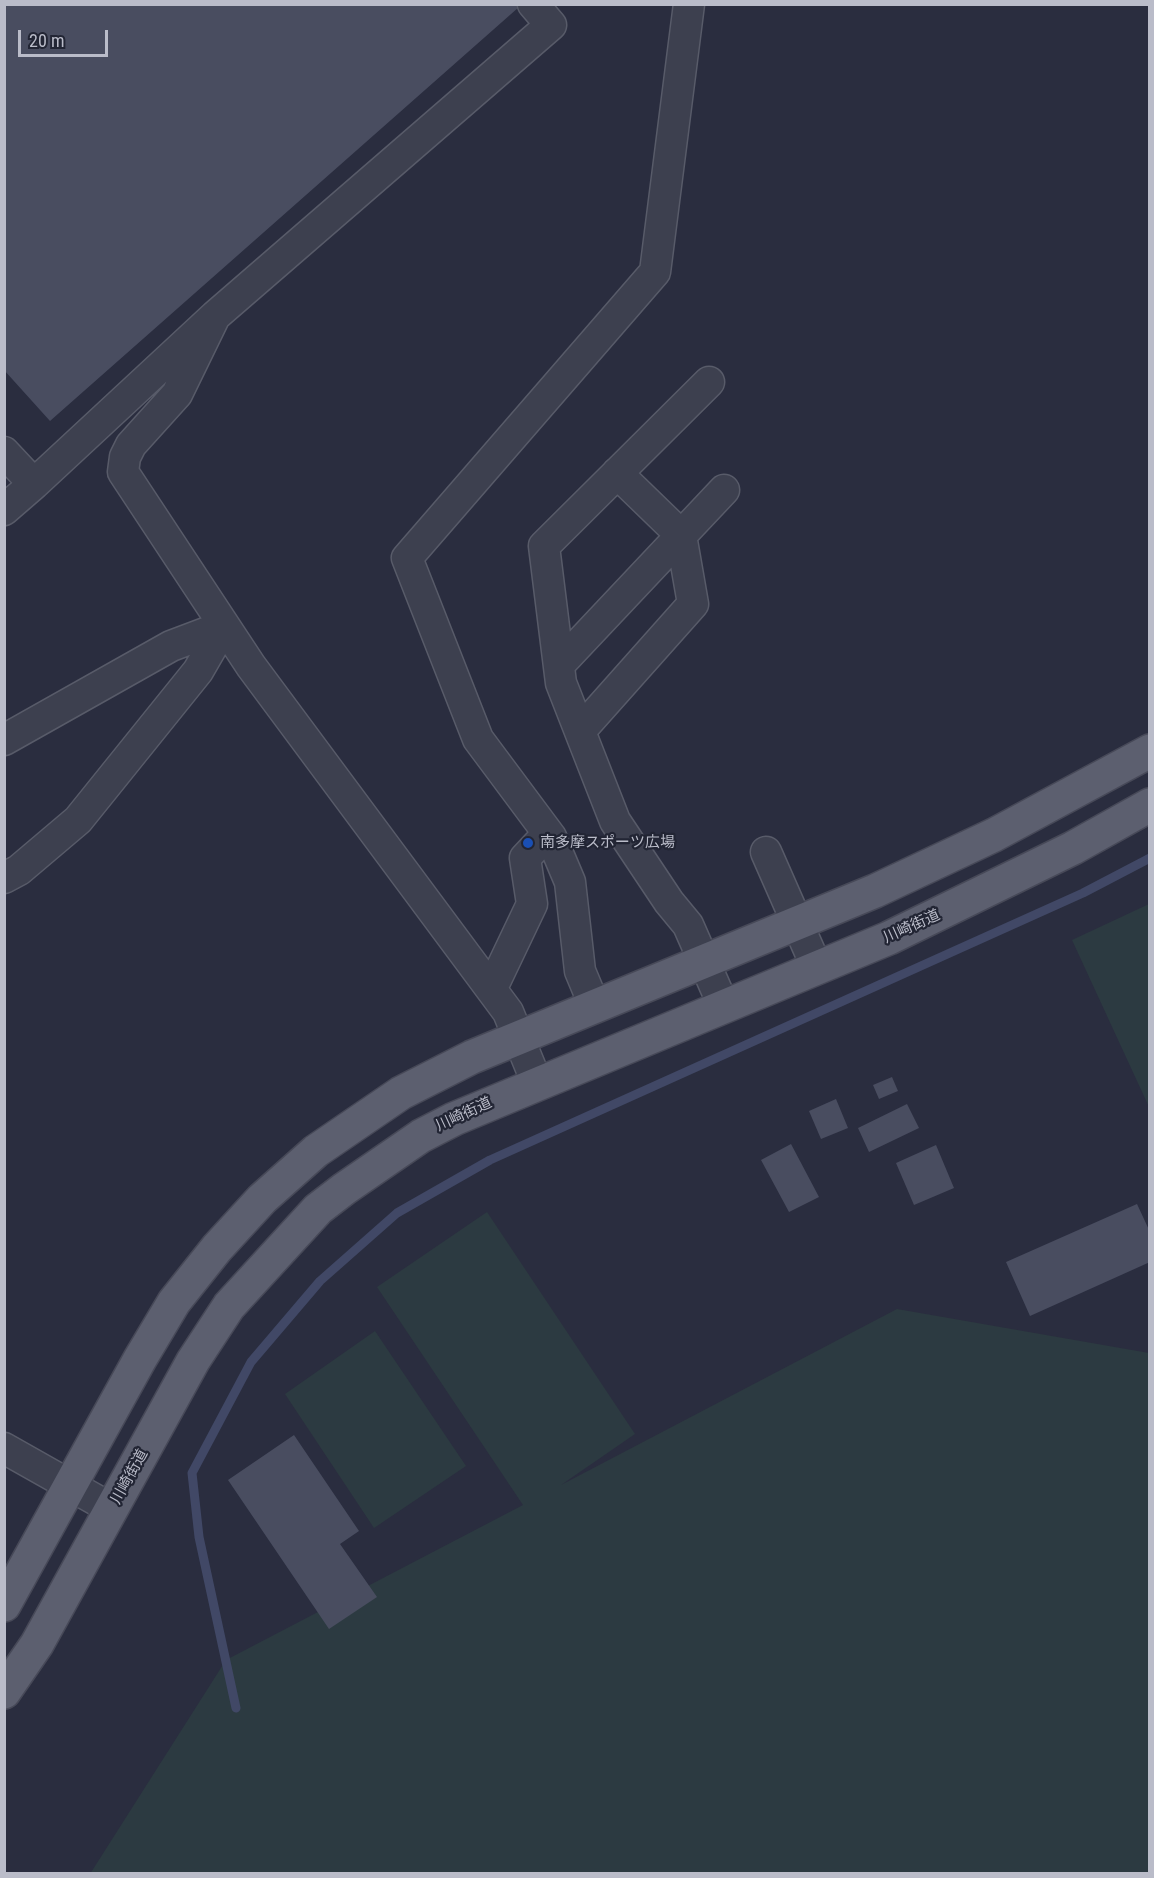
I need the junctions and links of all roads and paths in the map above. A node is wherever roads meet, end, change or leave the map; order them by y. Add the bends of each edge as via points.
1 (533, 4) edge
2 (689, 4) edge
3 (214, 316) junction
4 (709, 382) dead end
5 (4, 452) edge
6 (617, 473) junction
7 (34, 484) junction
8 (724, 490) dead end
9 (4, 510) edge
10 (681, 535) junction
11 (224, 626) junction
12 (559, 665) junction
13 (580, 731) junction
14 (4, 740) edge
15 (1149, 751) edge
16 (1149, 805) edge
17 (550, 837) junction
18 (766, 852) dead end
19 (4, 878) edge
20 (797, 923) junction
21 (704, 962) junction
22 (817, 968) junction
23 (492, 988) junction
24 (595, 1006) junction
25 (724, 1007) junction
26 (519, 1038) junction
27 (537, 1083) junction
28 (4, 1448) edge
29 (71, 1486) junction
30 (112, 1509) junction
31 (4, 1605) edge
32 (4, 1692) edge

1 - 3 lane via 551,25
2 - 17 lane via 654,272 407,558 478,739
3 - 7 lane
3 - 11 lane via 177,394 131,445 123,472
4 - 6 lane
5 - 7 lane
6 - 10 lane
6 - 12 lane via 543,546
7 - 9 lane
8 - 10 lane
10 - 12 lane
10 - 13 lane via 693,604
11 - 14 lane via 171,646
11 - 19 lane via 198,671 78,820
11 - 23 lane
12 - 13 lane via 561,683
13 - 21 lane via 615,820 688,925
15 - 20 main road via 994,835
16 - 22 main road, 川崎街道 via 949,910
17 - 23 lane via 525,858 532,904
17 - 24 lane via 570,882 580,971
18 - 20 lane
20 - 21 main road
20 - 22 lane
21 - 24 main road
21 - 25 lane
22 - 25 main road, 川崎街道
23 - 26 lane
24 - 26 main road
25 - 27 main road, 川崎街道
26 - 27 lane
26 - 29 main road via 401,1093 316,1150 268,1192 174,1302
27 - 30 main road, 川崎街道 via 421,1136 318,1209 229,1306 193,1361
28 - 29 lane
29 - 30 lane
29 - 31 main road
30 - 32 main road, 川崎街道 via 37,1644

